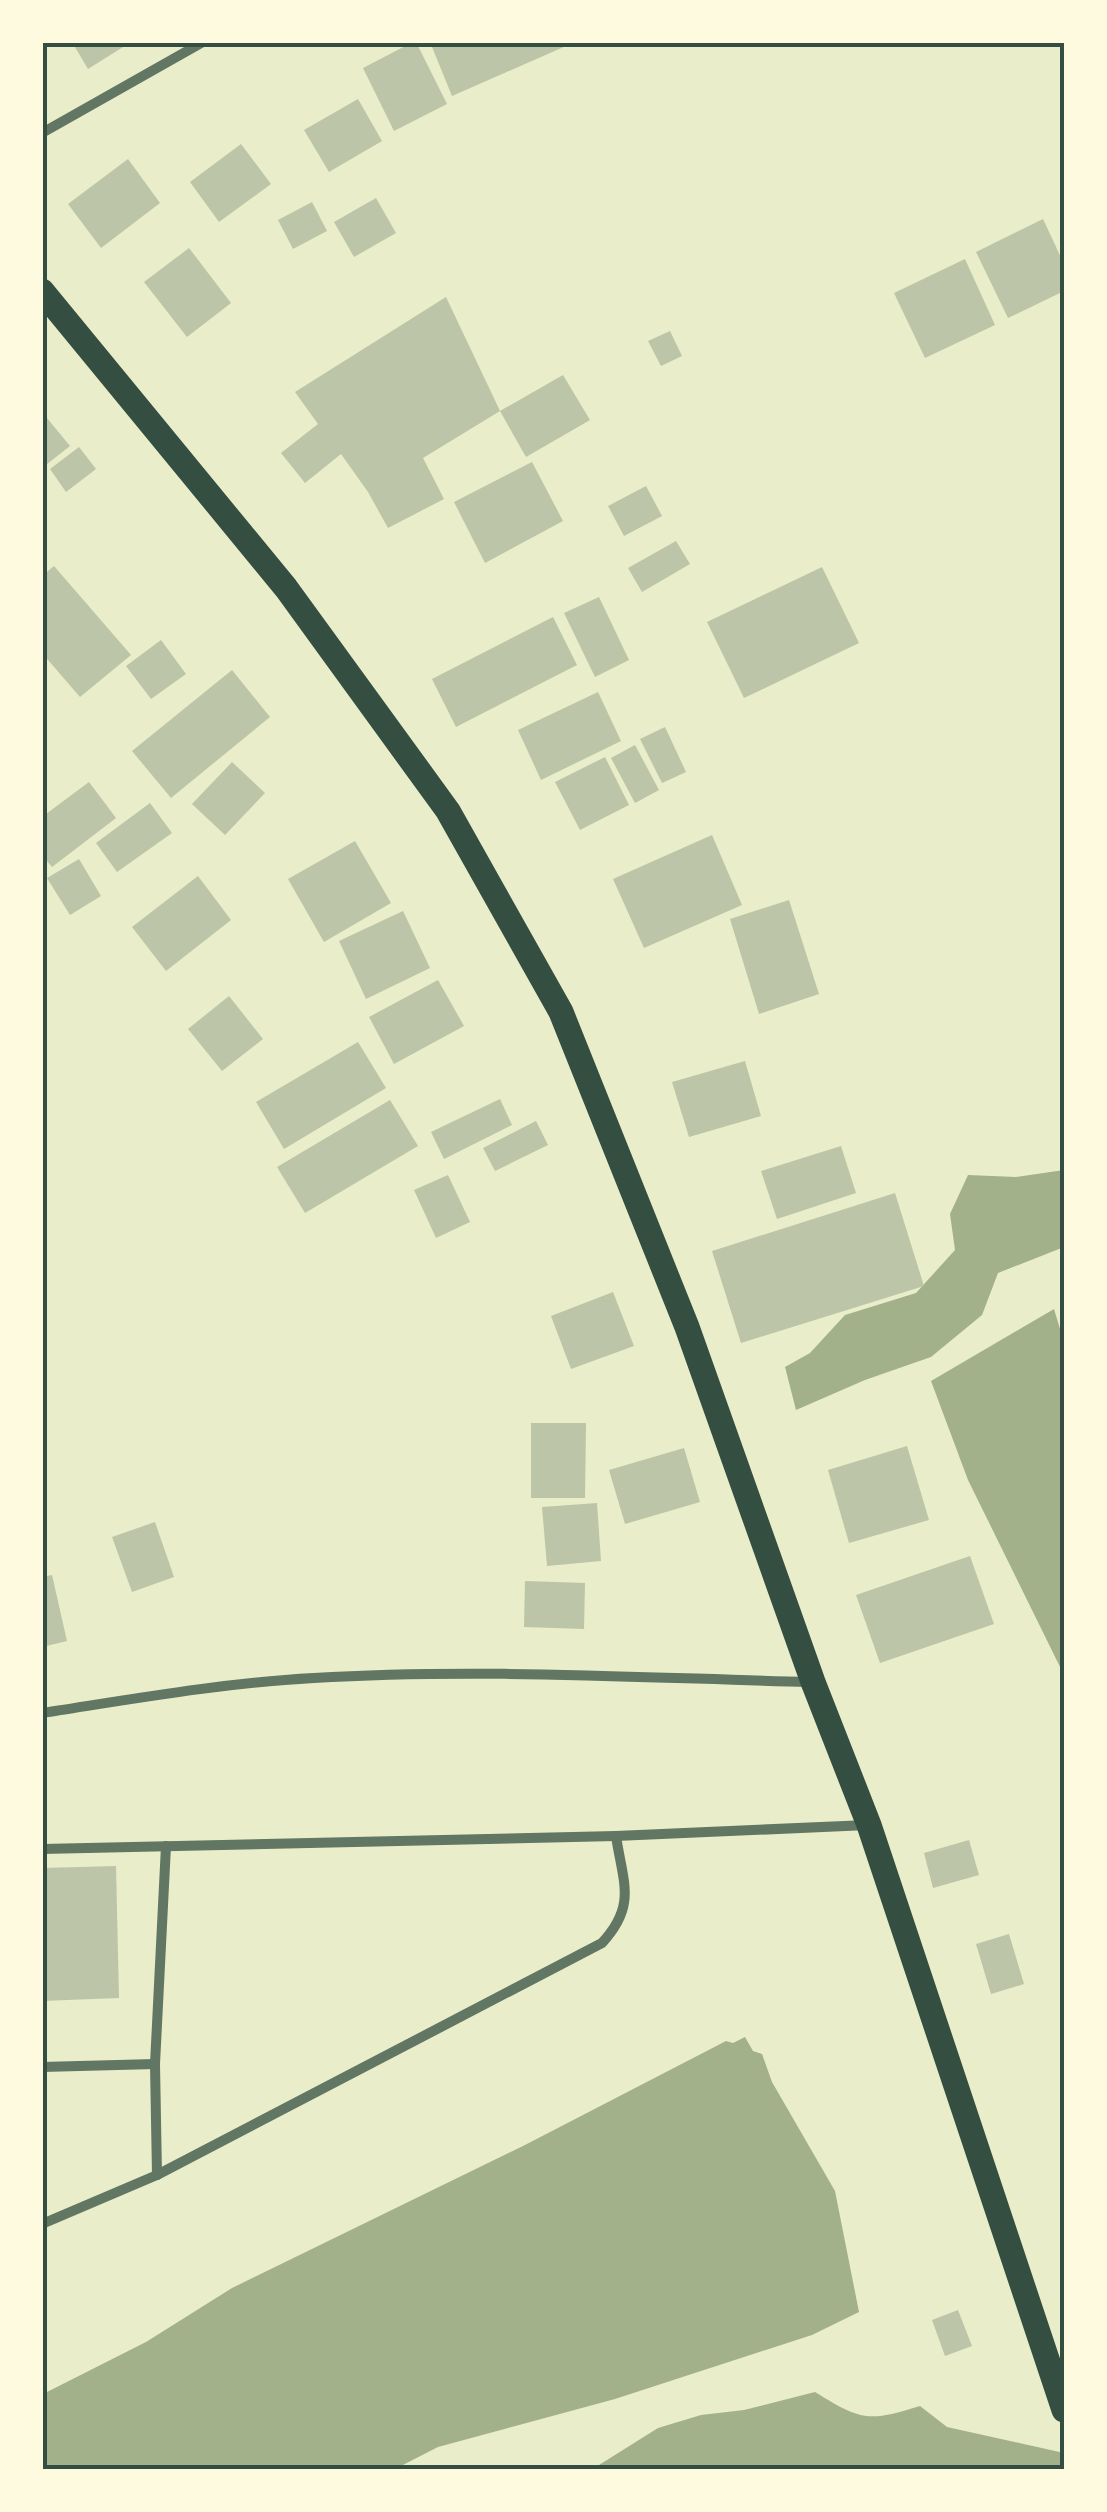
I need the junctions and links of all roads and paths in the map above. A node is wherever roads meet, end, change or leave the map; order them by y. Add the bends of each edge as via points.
1 (203, 42) edge
2 (42, 134) edge
3 (42, 291) edge
4 (813, 1682) junction
5 (42, 1713) edge
6 (869, 1825) junction
7 (616, 1836) junction
8 (166, 1846) junction
9 (42, 1849) edge
10 (154, 2064) junction
11 (42, 2066) edge
12 (156, 2175) junction
13 (42, 2224) edge
14 (1064, 2410) edge

1 - 2 street
3 - 4 main road via 286,588 436,795 561,1012 686,1328
4 - 5 street via 349,1676
4 - 6 main road
6 - 7 street
6 - 14 main road
7 - 8 street
7 - 12 street via 624,1916 602,1943
8 - 9 street
8 - 10 street
10 - 11 street
10 - 12 street
12 - 13 street

